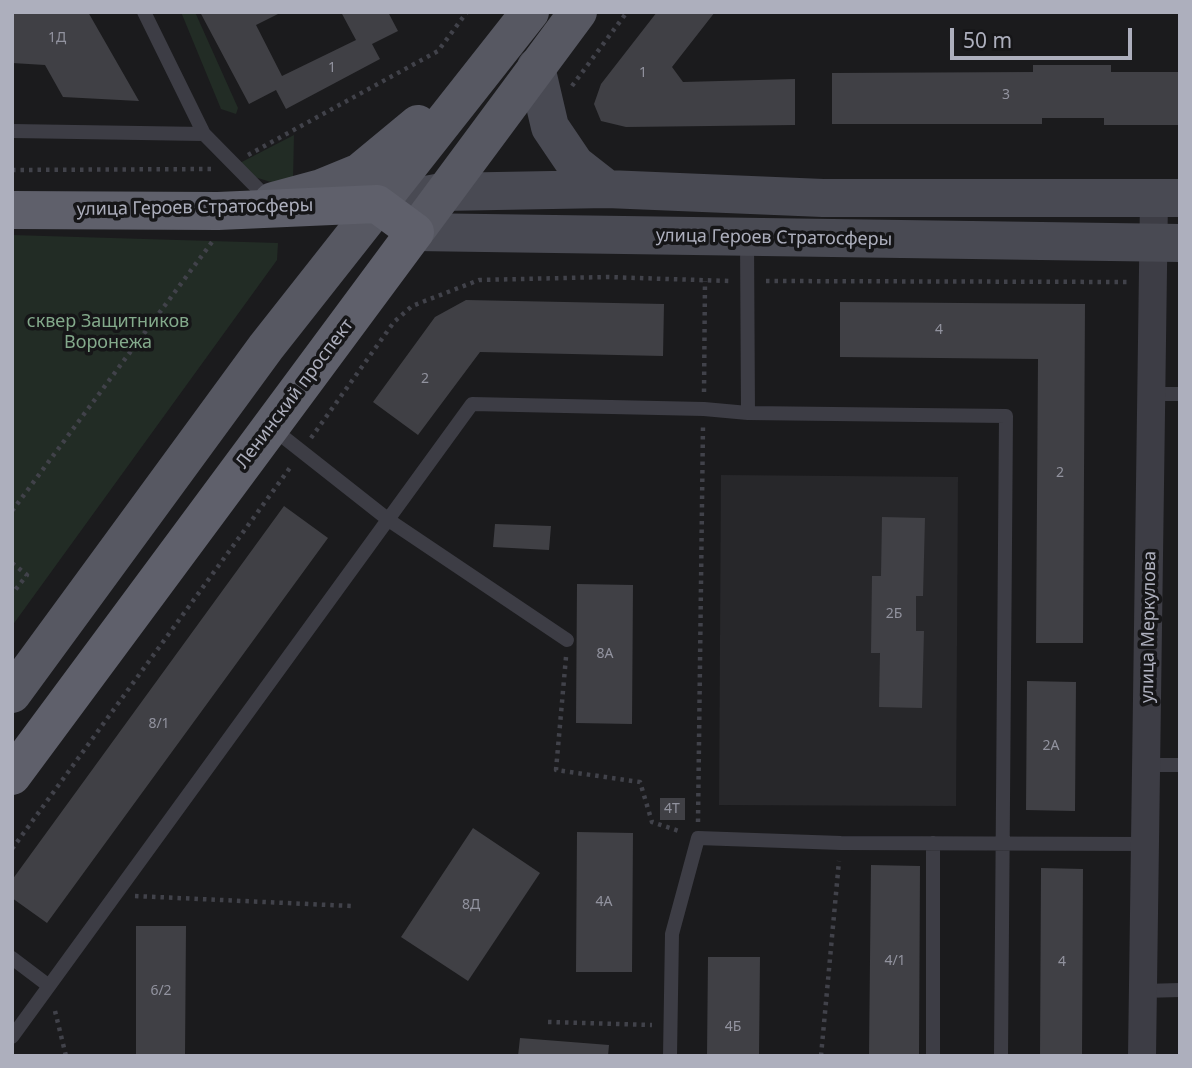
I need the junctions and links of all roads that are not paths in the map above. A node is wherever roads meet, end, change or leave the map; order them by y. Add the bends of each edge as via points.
1 (144, 12) edge
2 (530, 12) edge
3 (578, 12) edge
4 (505, 44) junction
5 (536, 67) junction
6 (12, 131) edge
7 (204, 134) junction
8 (607, 189) junction
9 (442, 192) junction
10 (1167, 198) edge
11 (377, 204) junction
12 (12, 210) edge
13 (241, 216) junction
14 (415, 232) junction
15 (747, 239) junction
16 (1168, 243) edge
17 (1166, 394) edge
18 (748, 413) junction
19 (271, 427) junction
20 (390, 521) junction
21 (567, 640) road end
22 (12, 694) edge
23 (1147, 765) junction
24 (1180, 765) edge
25 (12, 776) edge
26 (933, 843) junction
27 (1004, 844) junction
28 (1146, 844) junction
29 (12, 958) edge
30 (49, 986) junction
31 (1180, 990) edge
32 (1143, 991) junction
33 (12, 1037) edge
34 (670, 1056) edge
35 (933, 1056) edge
36 (1001, 1056) edge
37 (1142, 1056) edge

1 - 7 lane
2 - 4 main road
3 - 5 main road, Ленинский проспект
4 - 11 main road
4 - 13 main road via 360,172
5 - 8 main road via 550,127 575,164
5 - 9 main road, Ленинский проспект
6 - 7 lane
7 - 13 lane via 231,164
8 - 9 main road, улица Героев Стратосферы
8 - 10 main road, улица Героев Стратосферы via 823,198
9 - 11 main road, улица Героев Стратосферы
9 - 14 main road, Ленинский проспект
10 - 16 street, улица Меркулова
11 - 13 highway, улица Героев Стратосферы
11 - 14 highway
11 - 22 main road
12 - 13 highway, улица Героев Стратосферы
14 - 15 main road, улица Героев Стратосферы
14 - 19 highway, Ленинский проспект
15 - 16 main road, улица Героев Стратосферы
15 - 18 lane
16 - 17 street, улица Меркулова
17 - 23 street, улица Меркулова
18 - 20 lane via 472,404
18 - 27 lane via 1006,416
19 - 20 lane
19 - 25 highway, Ленинский проспект
20 - 21 lane
20 - 30 lane
23 - 24 lane
23 - 28 street, улица Меркулова
26 - 27 lane
26 - 34 lane via 698,838 672,934
26 - 35 lane
27 - 28 lane
27 - 36 lane
28 - 32 street, улица Меркулова
29 - 30 lane
30 - 33 lane
31 - 32 lane
32 - 37 street, улица Меркулова

